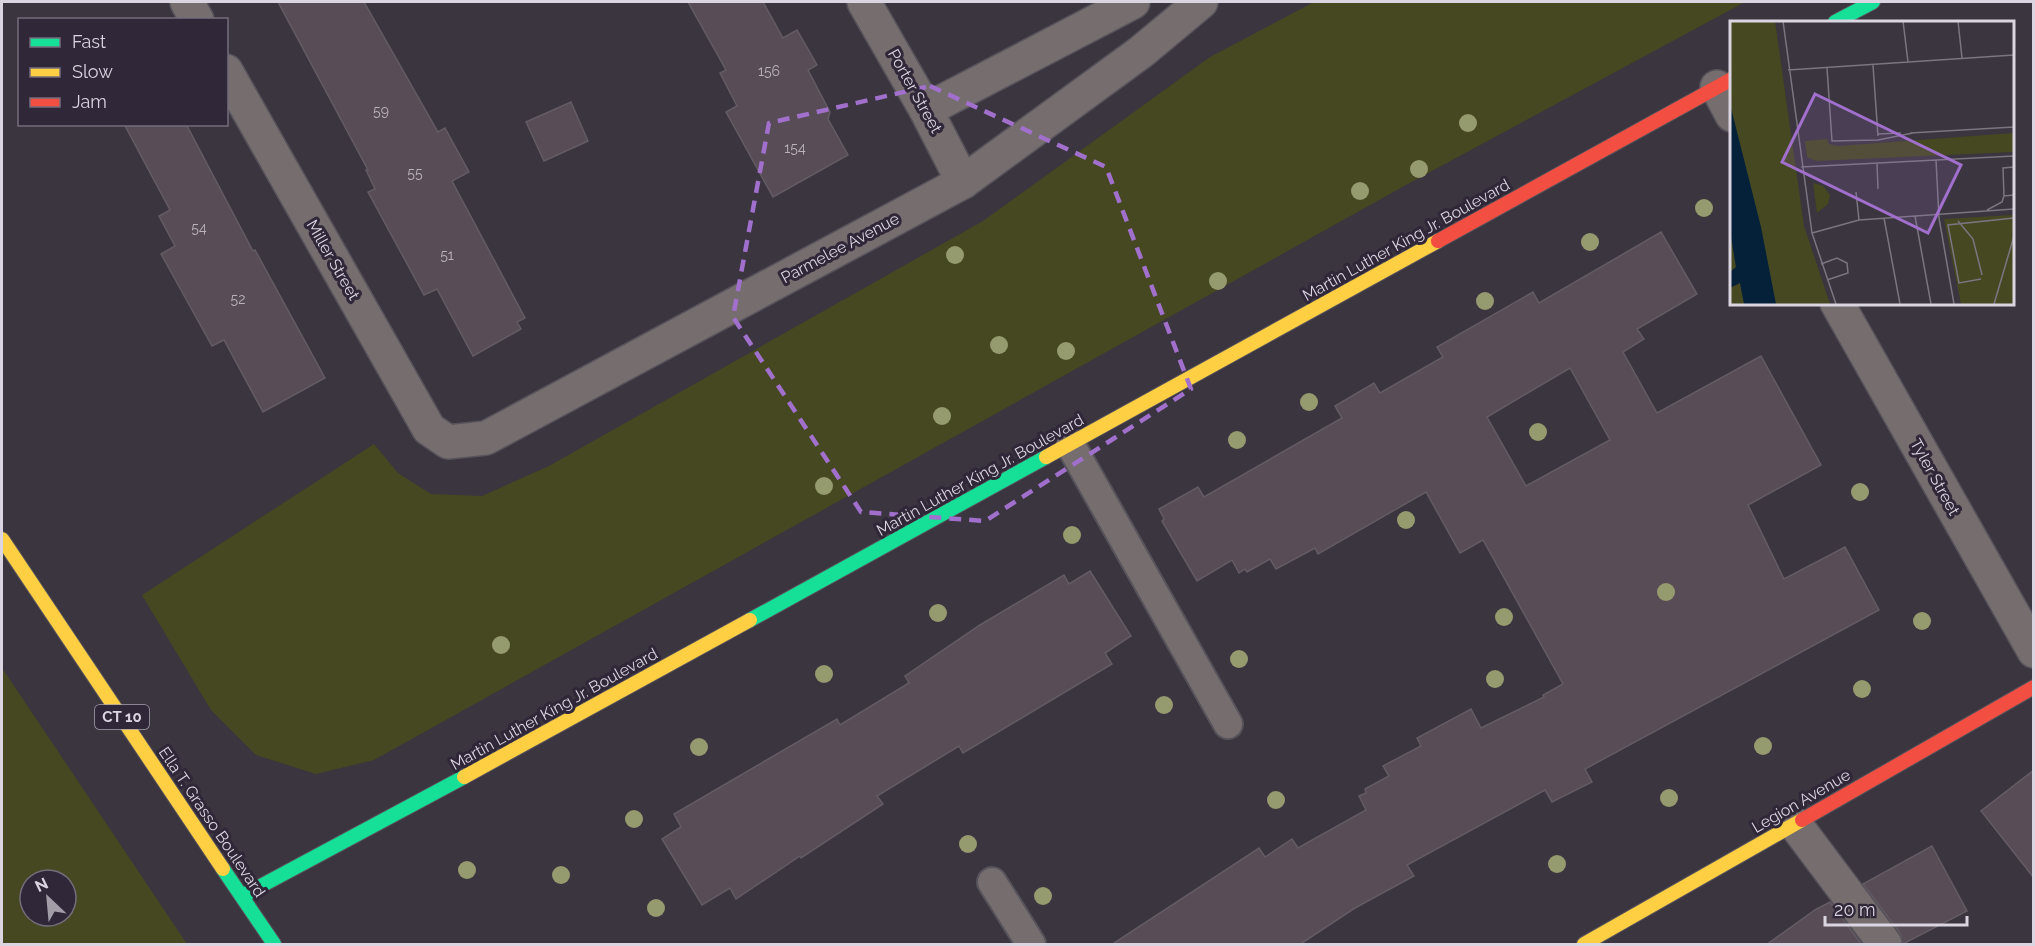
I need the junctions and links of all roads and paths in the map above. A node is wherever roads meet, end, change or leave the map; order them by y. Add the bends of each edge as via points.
1 (187, 2) edge
2 (864, 2) edge
3 (1133, 2) edge
4 (1202, 2) edge
5 (1873, 2) edge
6 (196, 18) edge
7 (1836, 21) edge
8 (228, 75) edge
9 (1727, 94) edge
10 (926, 110) junction
11 (963, 182) junction
12 (1838, 304) edge
13 (448, 442) joint
14 (1070, 444) junction
15 (2, 539) edge
16 (2034, 651) edge
17 (2034, 687) edge
18 (1228, 724) dead end
19 (1795, 824) junction
20 (992, 882) dead end
21 (242, 896) junction
22 (274, 945) edge
23 (1031, 945) edge
24 (1584, 945) edge
25 (1885, 945) edge

1 - 6 street
2 - 10 street, Porter Street
3 - 10 street
4 - 11 street, Parmelee Avenue via 1141,52
5 - 7 highway
8 - 13 street, Miller Street via 429,429
9 - 14 highway, Martin Luther King Jr. Boulevard
10 - 11 street, Porter Street
11 - 13 street, Parmelee Avenue via 486,438
12 - 16 street, Tyler Street
14 - 18 lane
14 - 21 highway, Martin Luther King Jr. Boulevard
15 - 21 highway, Ella T. Grasso Boulevard / CT 10
17 - 19 highway, Legion Avenue
19 - 24 highway, Legion Avenue
19 - 25 street
20 - 23 lane
21 - 22 highway, Ella T. Grasso Boulevard / CT 10

